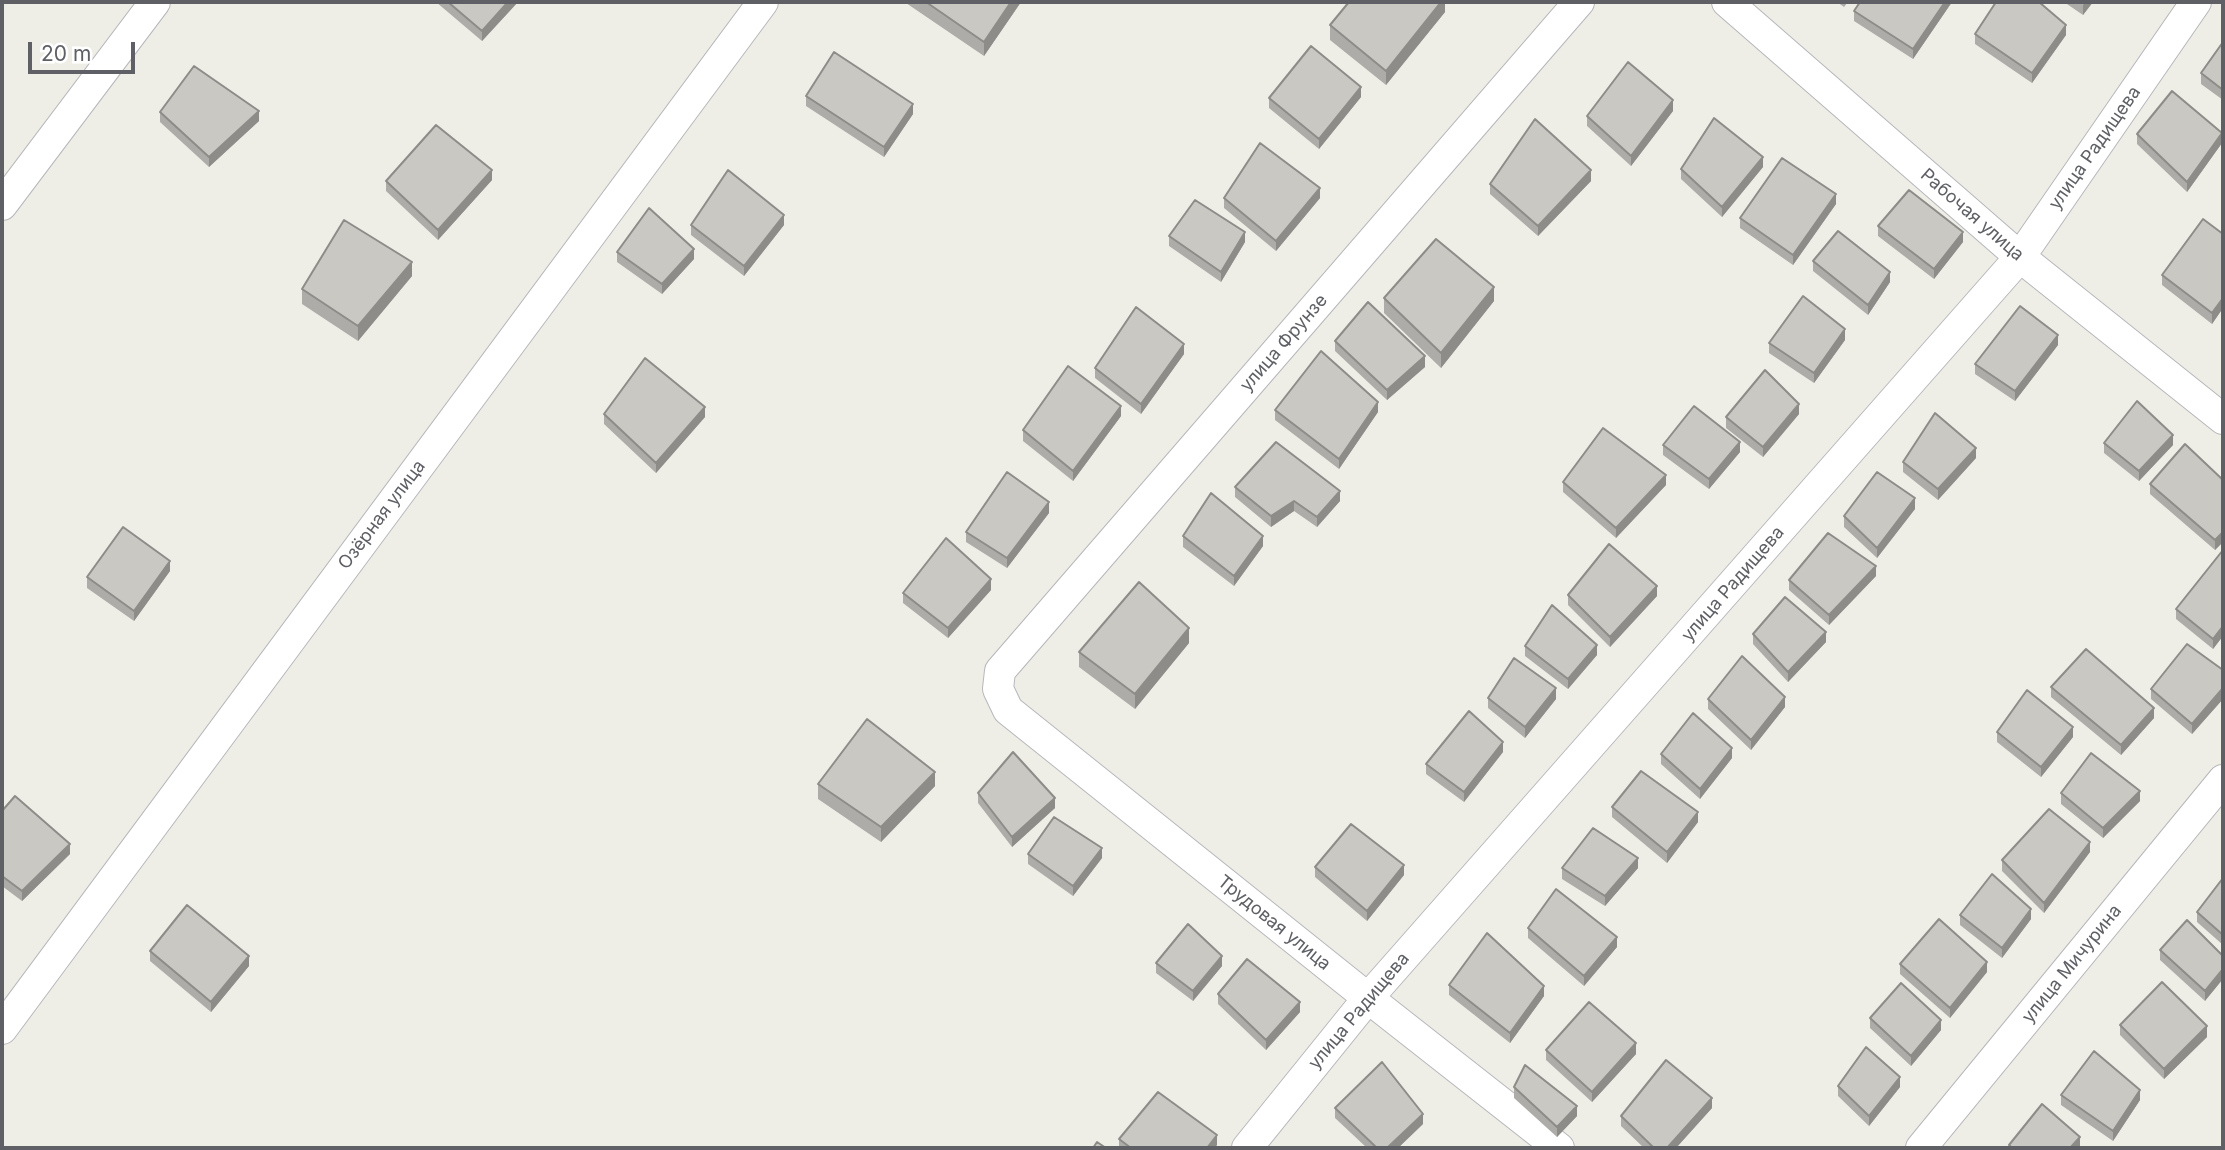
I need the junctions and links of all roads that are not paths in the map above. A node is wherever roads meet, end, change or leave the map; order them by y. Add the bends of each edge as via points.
1 (155, 2) edge
2 (763, 2) edge
3 (1579, 2) edge
4 (1727, 2) edge
5 (2196, 2) edge
6 (2, 205) edge
7 (2020, 257) junction
8 (2223, 419) edge
9 (998, 689) joint
10 (2223, 780) edge
11 (1368, 998) junction
12 (2, 1029) edge
13 (1247, 1148) edge
14 (1559, 1148) edge
15 (1921, 1148) edge

1 - 6 street
2 - 12 street, Озёрная улица
3 - 9 street, улица Фрунзе via 1000,671
4 - 7 street, Рабочая улица
5 - 7 street, улица Радищева
7 - 8 street, Рабочая улица
7 - 11 street, улица Радищева
9 - 11 street, Трудовая улица via 1009,709
10 - 15 street, улица Мичурина
11 - 13 street, улица Радищева
11 - 14 street, Трудовая улица

